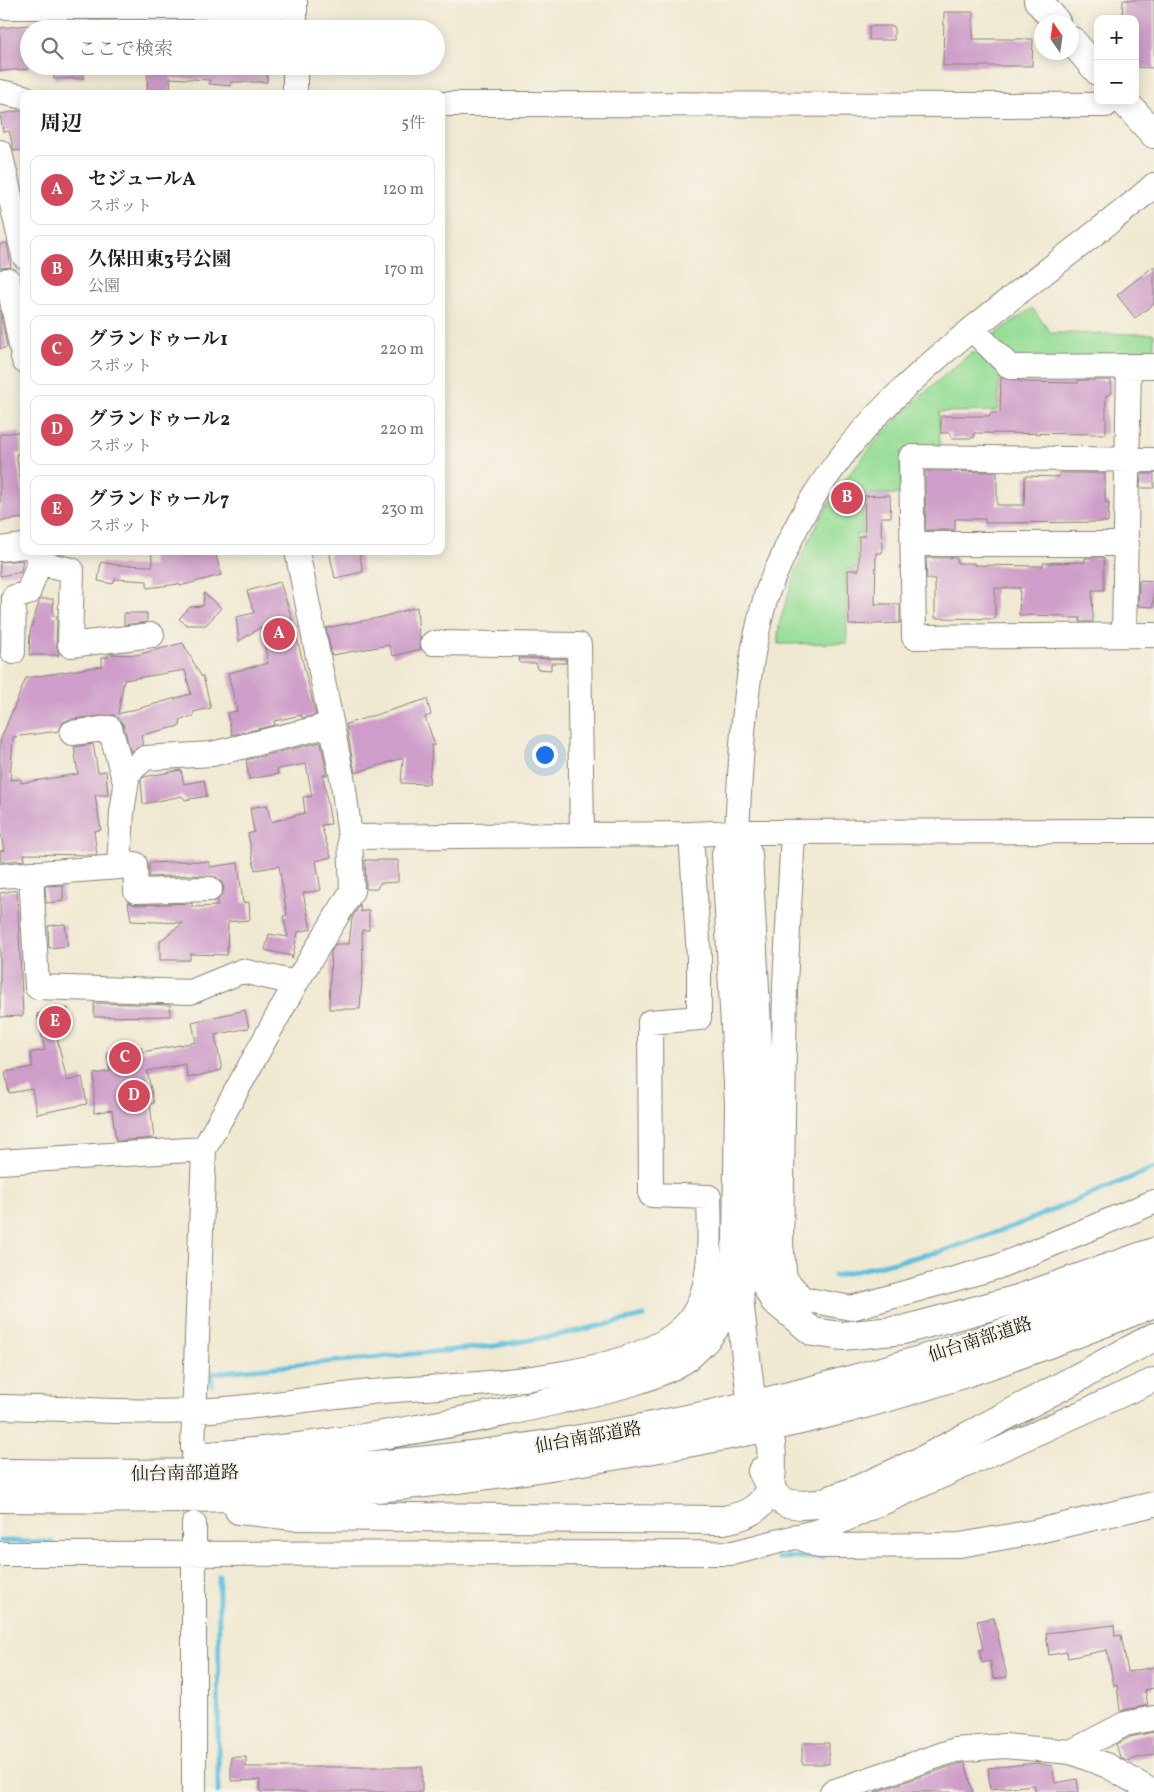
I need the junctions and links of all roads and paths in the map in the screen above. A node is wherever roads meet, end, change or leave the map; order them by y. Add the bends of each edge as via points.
1 (1038, 0) edge
2 (72, 3) edge
3 (156, 3) edge
4 (238, 3) edge
5 (0, 7) edge
6 (295, 12) edge
7 (1050, 15) edge
8 (1079, 49) edge
9 (1094, 66) edge
10 (295, 75) edge
11 (295, 90) edge
12 (0, 92) edge
13 (20, 96) edge
14 (445, 104) edge
15 (1094, 105) edge
16 (1128, 105) edge
17 (1154, 134) edge
18 (0, 152) edge
19 (1154, 185) edge
20 (20, 239) edge
21 (11, 277) edge
22 (18, 305) edge
23 (20, 323) edge
24 (972, 329) junction
25 (1129, 366) junction
26 (1154, 366) edge
27 (1128, 460) junction
28 (1154, 460) edge
29 (913, 544) junction
30 (1127, 544) junction
31 (0, 549) edge
32 (20, 552) edge
33 (33, 555) edge
34 (35, 555) edge
35 (298, 555) edge
36 (152, 635) dead end
37 (1124, 636) junction
38 (1154, 636) edge
39 (433, 643) dead end
40 (13, 652) dead end
41 (331, 725) junction
42 (72, 734) dead end
43 (126, 786) junction
44 (1154, 831) edge
45 (737, 832) junction
46 (793, 833) junction
47 (582, 834) junction
48 (692, 834) junction
49 (350, 837) junction
50 (118, 867) junction
51 (31, 873) junction
52 (0, 876) edge
53 (210, 889) dead end
54 (296, 983) junction
55 (204, 1149) junction
56 (0, 1162) edge
57 (1154, 1202) edge
58 (747, 1240) junction
59 (1154, 1252) edge
60 (1154, 1275) edge
61 (1154, 1303) edge
62 (1154, 1337) edge
63 (1154, 1380) edge
64 (757, 1390) dead end
65 (0, 1407) edge
66 (193, 1411) junction
67 (764, 1445) dead end
68 (193, 1447) dead end
69 (0, 1469) edge
70 (0, 1473) edge
71 (770, 1488) junction
72 (0, 1498) edge
73 (143, 1500) junction
74 (1154, 1504) edge
75 (194, 1524) dead end
76 (797, 1536) junction
77 (0, 1554) edge
78 (194, 1555) junction
79 (1154, 1718) edge
80 (1071, 1752) junction
81 (194, 1792) edge
82 (832, 1792) edge
83 (1153, 1792) edge

1 - 7 main road
2 - 3 street
2 - 5 street
3 - 4 street
4 - 6 street
8 - 9 main road
10 - 11 street
12 - 13 street
14 - 15 street
16 - 17 main road
18 - 20 street
19 - 24 street
21 - 22 street
22 - 23 street
24 - 25 street via 1010,366
24 - 45 street via 898,392 840,455 797,522 768,592 751,661 742,731
25 - 26 street
25 - 27 street
27 - 28 street
27 - 29 street via 911,457
27 - 30 street
29 - 30 street
29 - 37 street via 914,637
30 - 37 street
31 - 32 street
33 - 40 street via 28,593 14,597
34 - 36 street via 72,570 70,645
35 - 41 street
37 - 38 street
39 - 47 street via 579,645
41 - 43 street via 212,754 145,758 128,773
41 - 49 street
42 - 43 street via 110,728
43 - 50 street
44 - 46 street
45 - 46 street
45 - 48 street
45 - 58 main road via 726,854
46 - 57 street via 785,984 782,1245 785,1279 803,1299 851,1308 997,1267
47 - 48 street
47 - 49 street
48 - 66 street via 699,1018 650,1022 651,1195 709,1197 706,1288 685,1325 664,1343 579,1370 492,1382
49 - 54 street via 352,891
50 - 51 street
50 - 53 street via 135,864 136,891
51 - 52 street
51 - 54 street via 38,986 191,992 242,971
54 - 55 street
55 - 56 street
55 - 66 street
58 - 59 main road via 774,1300 813,1332 842,1336 903,1330 989,1307
58 - 64 main road via 740,1308
58 - 69 main road via 722,1314 707,1338 684,1359 658,1372 609,1388 415,1429 311,1445 228,1454
60 - 70 main road, 仙台南部道路 via 1044,1318 935,1354 797,1392 632,1430 437,1459 296,1470 148,1475
61 - 73 main road, 仙台南部道路 via 940,1382 727,1437 440,1482 354,1491
62 - 71 main road via 922,1461 859,1489 819,1504 801,1505 786,1503
63 - 76 street via 822,1530
65 - 66 street
66 - 68 street
67 - 71 main road via 762,1471
71 - 73 main road via 758,1507 741,1517 685,1522 294,1516
72 - 73 main road, 仙台南部道路
74 - 76 street via 960,1546 819,1546
75 - 78 street
76 - 78 street via 733,1553
77 - 78 street
78 - 81 street
79 - 80 street via 1125,1724
80 - 82 street via 1004,1746 955,1750
80 - 83 street via 1108,1766

